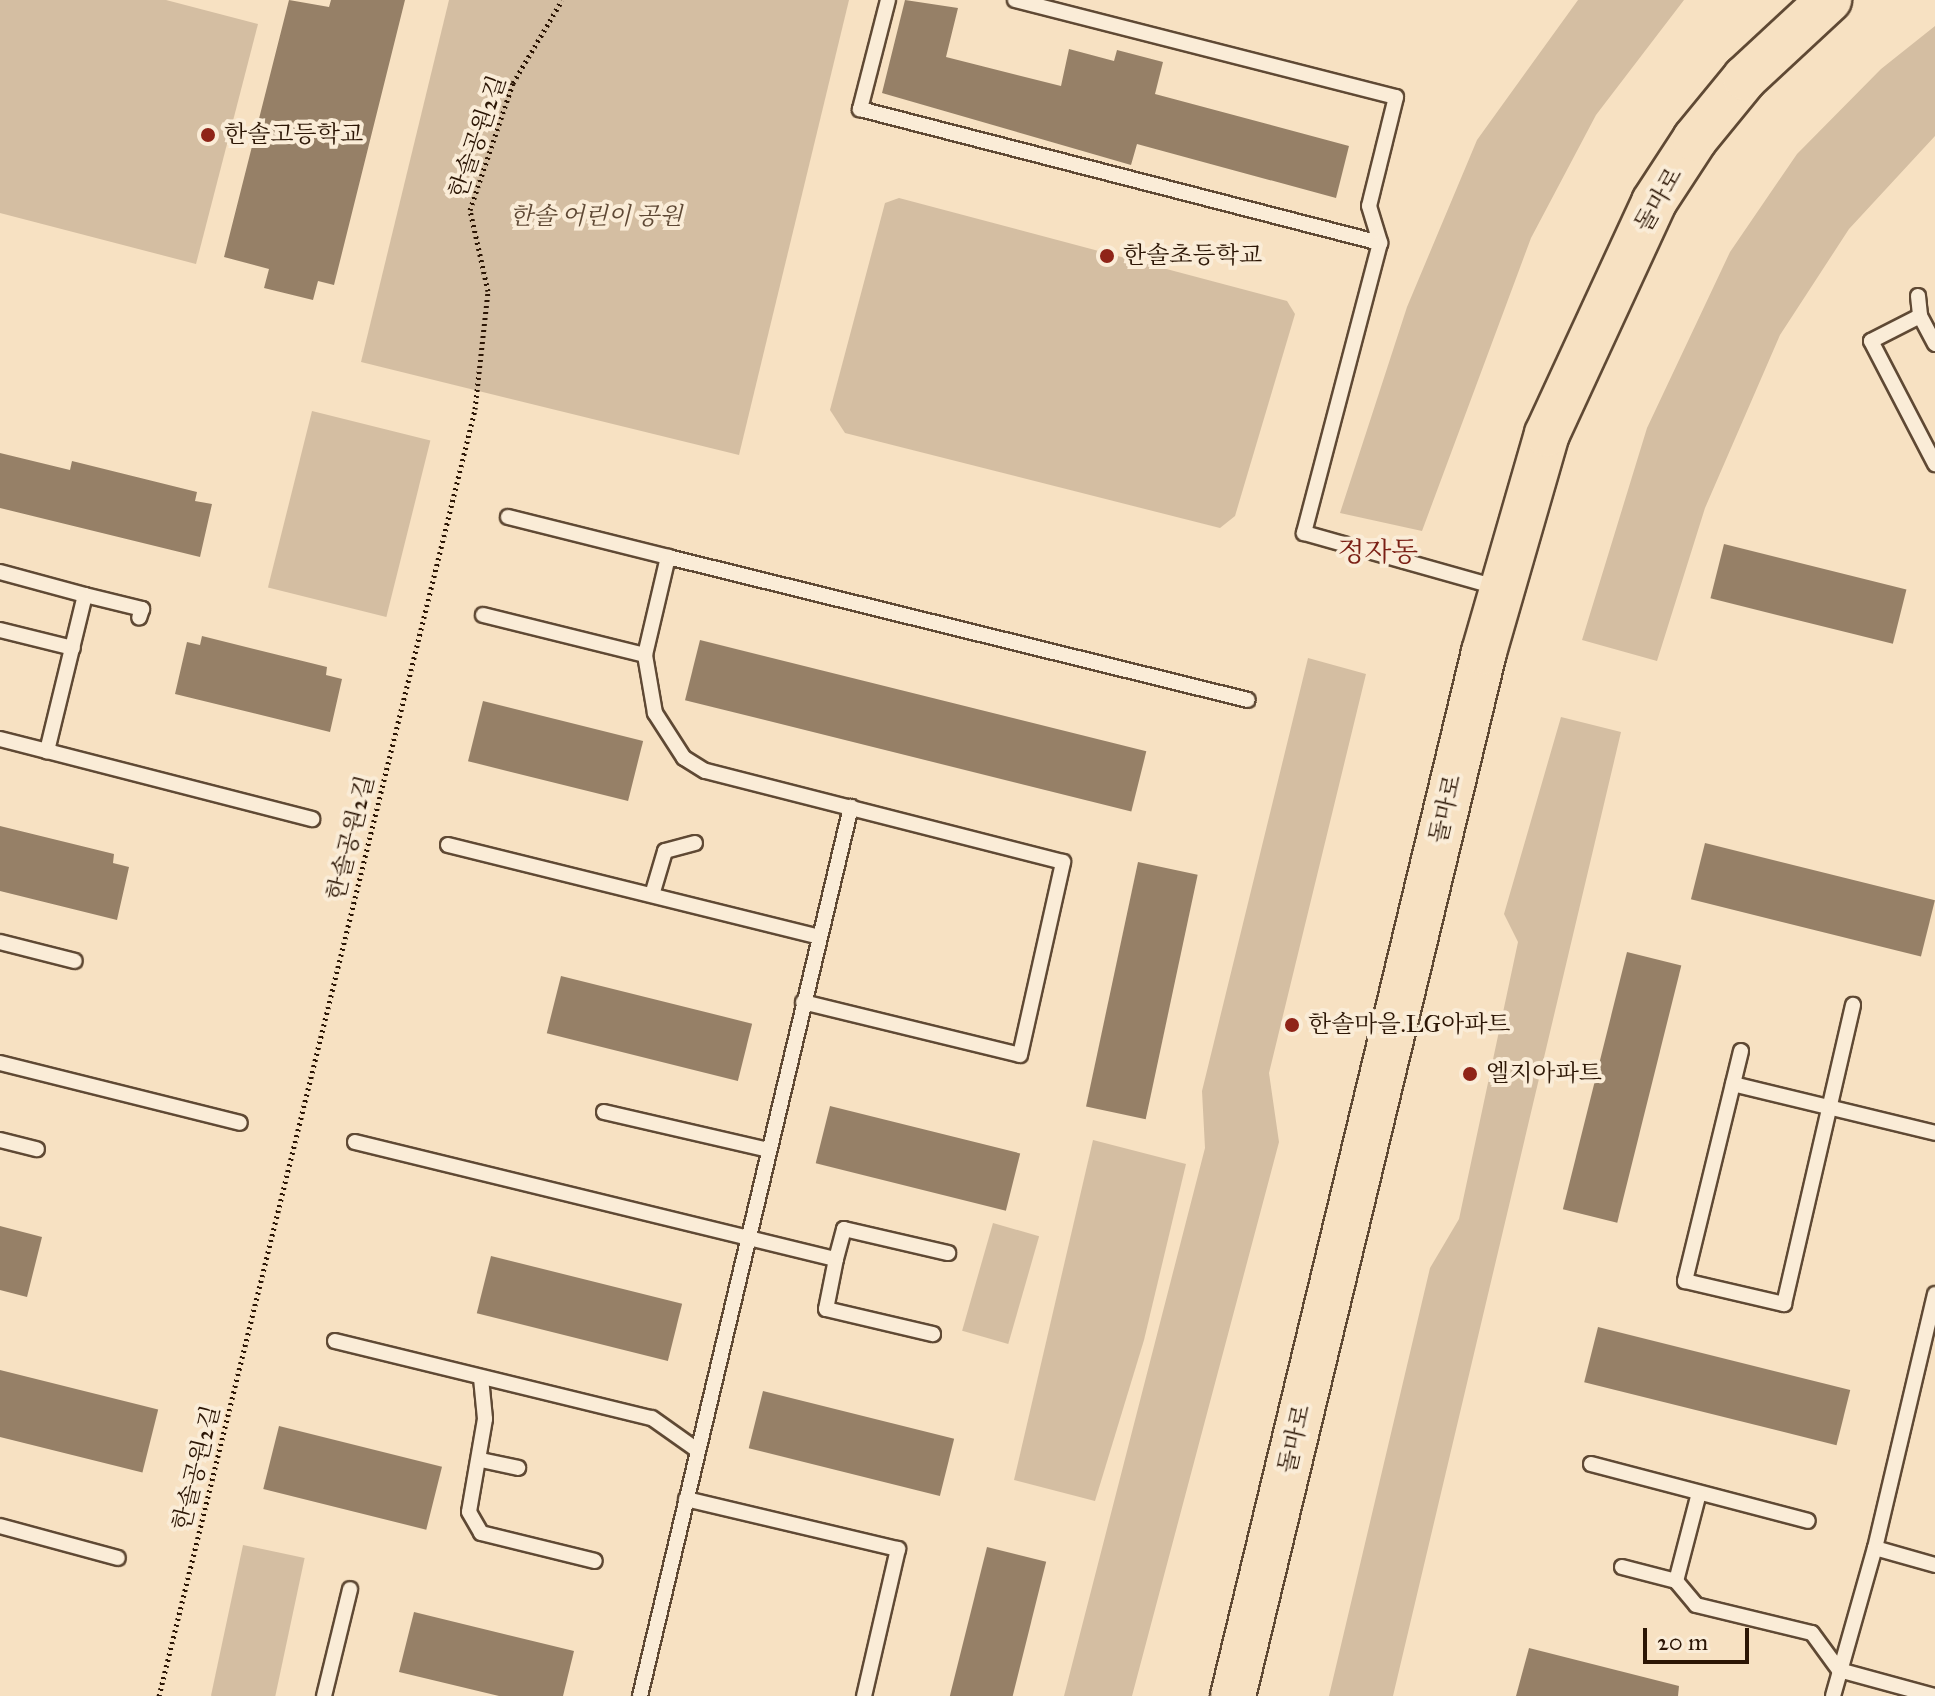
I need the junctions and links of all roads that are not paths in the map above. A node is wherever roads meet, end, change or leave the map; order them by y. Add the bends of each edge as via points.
1 (888, 0) edge
2 (1015, 0) edge
3 (1829, 0) edge
4 (1380, 243) junction
5 (1918, 296) dead end
6 (1920, 316) junction
7 (1935, 344) edge
8 (1935, 464) edge
9 (508, 517) dead end
10 (668, 557) junction
11 (0, 572) edge
12 (1501, 588) junction
13 (85, 595) junction
14 (483, 615) dead end
15 (139, 618) dead end
16 (0, 630) edge
17 (73, 648) junction
18 (645, 655) junction
19 (1248, 700) dead end
20 (0, 739) edge
21 (47, 751) junction
22 (851, 807) junction
23 (312, 819) dead end
24 (695, 843) dead end
25 (448, 845) dead end
26 (652, 895) junction
27 (819, 937) junction
28 (0, 942) edge
29 (75, 961) dead end
30 (803, 1002) junction
31 (1853, 1005) dead end
32 (1741, 1051) dead end
33 (0, 1063) edge
34 (1733, 1084) junction
35 (1831, 1108) junction
36 (604, 1112) dead end
37 (240, 1123) dead end
38 (1935, 1133) edge
39 (0, 1140) edge
40 (355, 1142) dead end
41 (37, 1149) dead end
42 (768, 1150) junction
43 (748, 1237) junction
44 (948, 1253) dead end
45 (836, 1259) junction
46 (1935, 1294) edge
47 (1932, 1322) edge
48 (933, 1334) dead end
49 (335, 1341) dead end
50 (481, 1378) junction
51 (697, 1450) junction
52 (481, 1460) junction
53 (1591, 1464) dead end
54 (518, 1468) dead end
55 (1699, 1493) junction
56 (686, 1499) junction
57 (1808, 1521) dead end
58 (0, 1526) edge
59 (1875, 1548) junction
60 (118, 1558) dead end
61 (595, 1561) dead end
62 (1935, 1565) edge
63 (1622, 1567) dead end
64 (1676, 1581) junction
65 (350, 1589) dead end
66 (1839, 1670) junction
67 (324, 1696) edge
68 (640, 1696) edge
69 (864, 1696) edge
70 (1233, 1696) edge
71 (1833, 1696) edge
72 (1934, 1696) edge

1 - 4 lane via 860,109
2 - 4 lane via 1396,97 1369,206
3 - 12 main road, 돌마로 via 1745,78 1695,139 1654,202 1559,400
4 - 12 lane via 1304,533
5 - 6 lane
6 - 7 lane
6 - 8 lane via 1871,341
9 - 10 lane
10 - 18 lane
10 - 19 lane
11 - 13 lane
12 - 70 main road, 돌마로
13 - 15 lane via 142,609
13 - 17 lane
14 - 18 lane
16 - 17 lane
17 - 21 lane
18 - 22 lane via 655,713 684,758 705,771
20 - 21 lane
21 - 23 lane
22 - 27 lane
22 - 30 lane via 1063,862 1020,1055
24 - 26 lane via 665,851
25 - 26 lane
26 - 27 lane
27 - 30 lane
28 - 29 lane
30 - 42 lane
31 - 35 lane
32 - 34 lane
33 - 37 lane
34 - 35 lane
34 - 35 lane via 1685,1281 1784,1304
35 - 38 lane
36 - 42 lane
39 - 41 lane
40 - 43 lane
42 - 43 lane
43 - 45 lane
43 - 51 lane
44 - 45 lane via 844,1229
45 - 48 lane via 826,1309
46 - 47 lane
47 - 59 lane
49 - 50 lane
50 - 51 lane via 652,1418
50 - 52 lane
51 - 56 lane
52 - 54 lane
52 - 61 lane via 469,1512 481,1533
53 - 55 lane
55 - 57 lane
55 - 64 lane
56 - 68 lane
56 - 69 lane via 898,1549
58 - 60 lane
59 - 62 lane
59 - 66 lane
63 - 64 lane
64 - 66 lane via 1696,1605 1812,1633
65 - 67 lane
66 - 71 lane
66 - 72 lane

